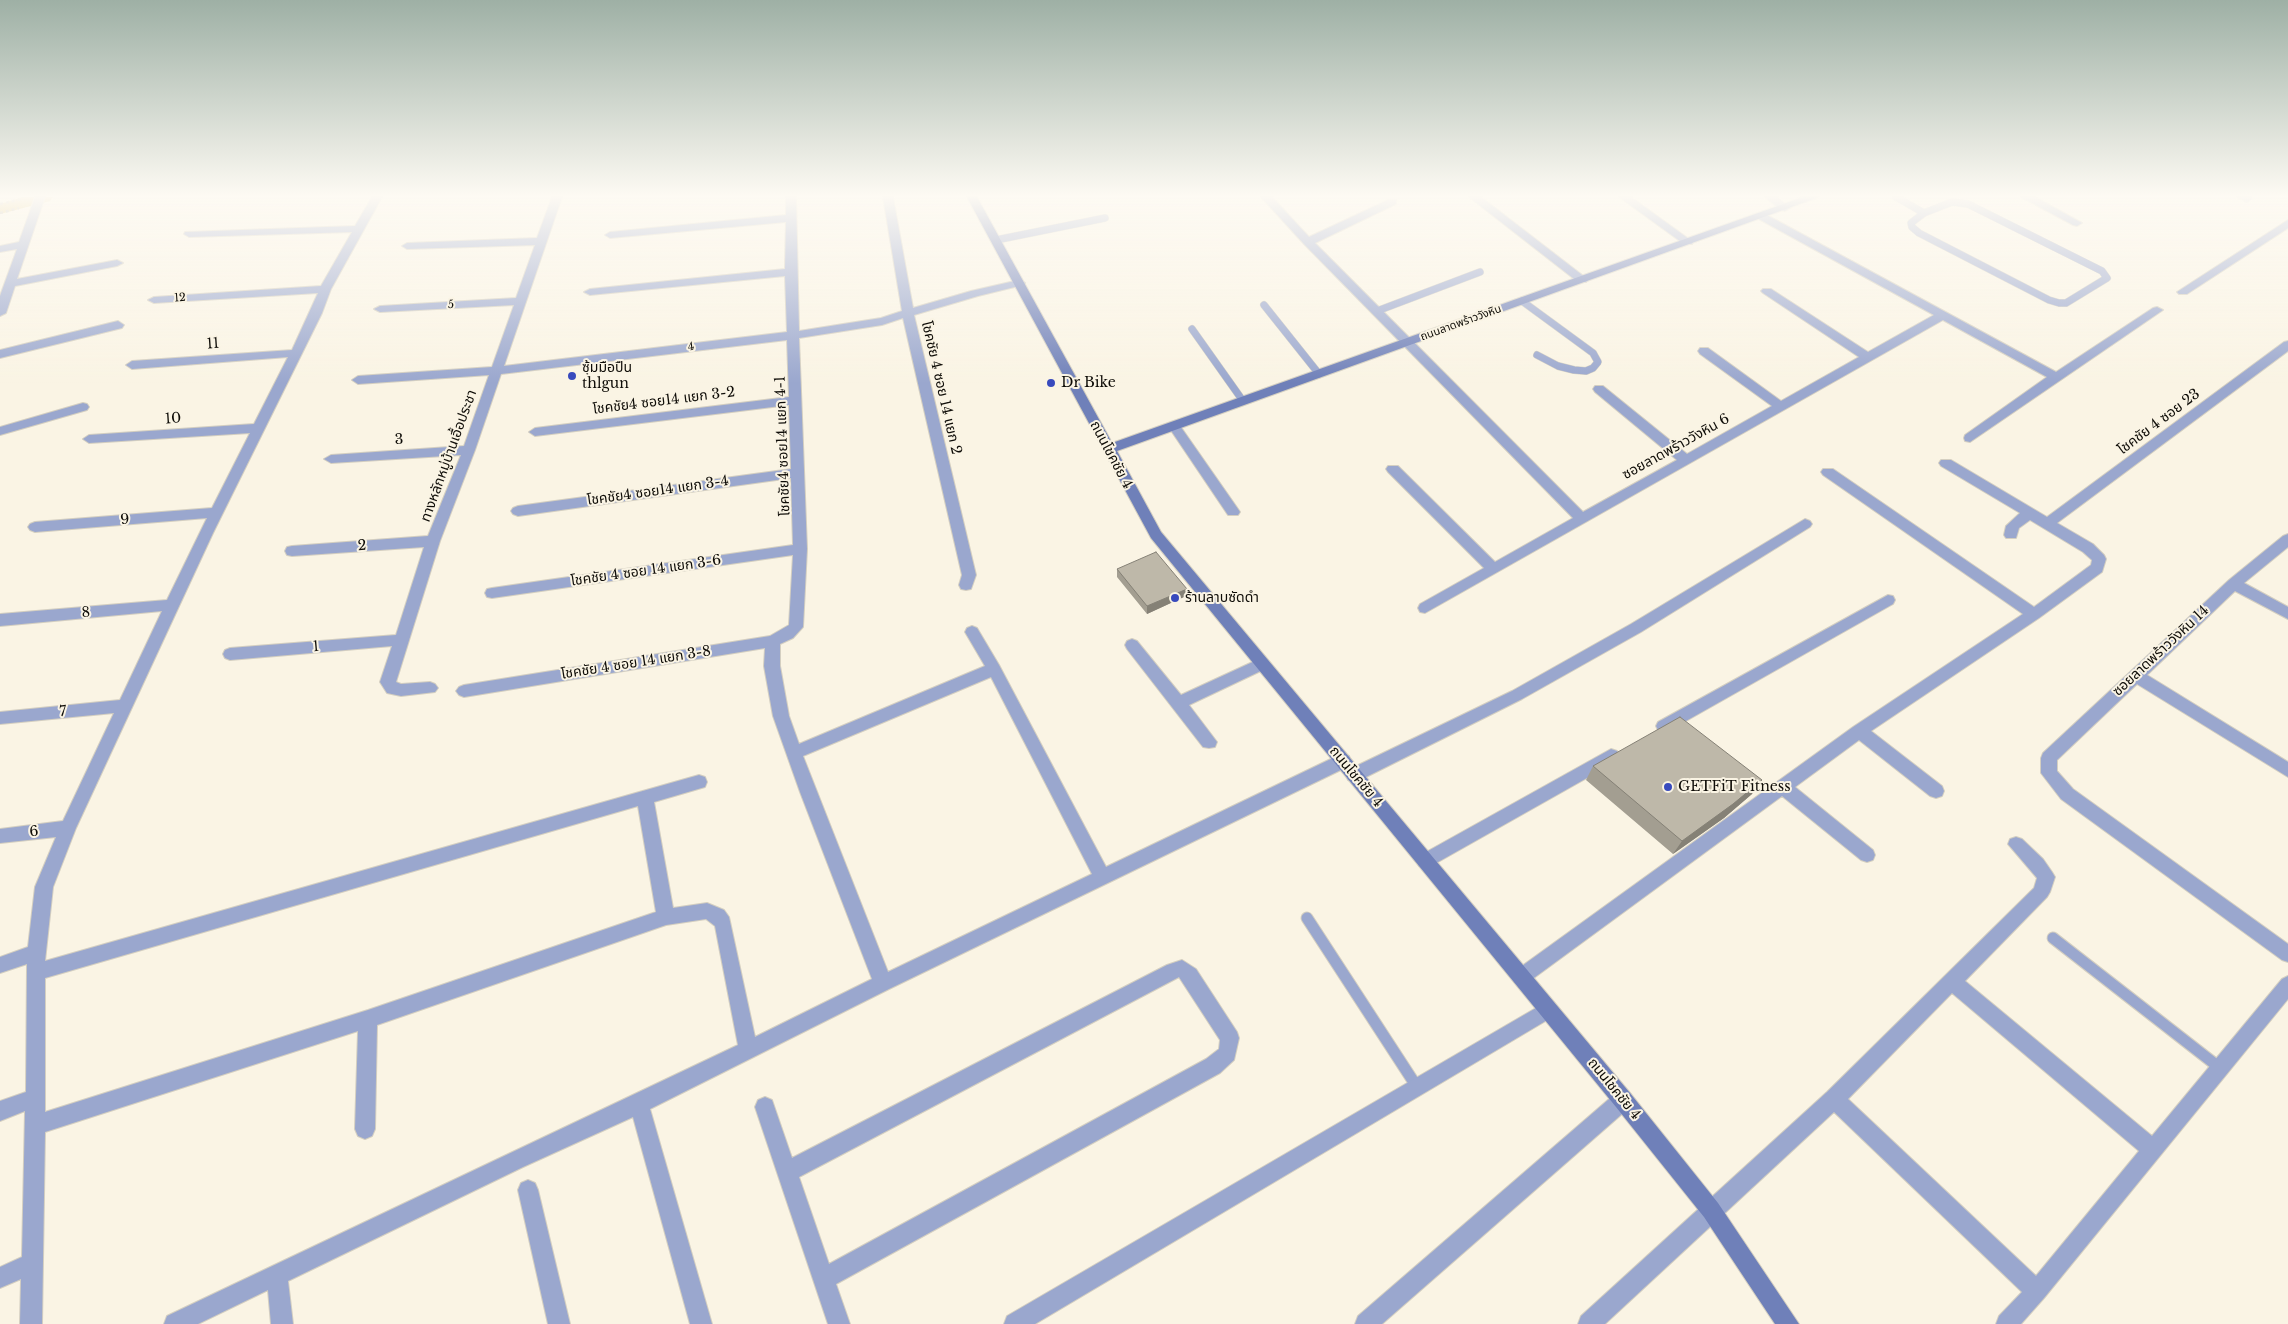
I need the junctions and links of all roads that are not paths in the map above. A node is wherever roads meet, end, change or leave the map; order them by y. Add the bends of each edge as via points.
1 (19, 259) edge
2 (342, 259) edge
3 (536, 259) edge
4 (791, 259) edge
5 (898, 259) edge
6 (1006, 259) edge
7 (1325, 259) edge
8 (1554, 259) edge
9 (1641, 259) edge
10 (1840, 259) edge
11 (1971, 259) edge
12 (2078, 259) edge
13 (2234, 259) edge
14 (117, 263) dead end
15 (791, 272) junction
16 (1480, 272) dead end
17 (1582, 280) junction
18 (1019, 283) junction
19 (10, 284) junction
20 (325, 289) junction
21 (1767, 290) dead end
22 (590, 292) dead end
23 (2183, 292) dead end
24 (154, 300) dead end
25 (521, 300) junction
26 (1522, 301) junction
27 (1264, 305) dead end
28 (380, 310) dead end
29 (2157, 310) dead end
30 (1377, 311) junction
31 (0, 313) edge
32 (908, 315) junction
33 (1943, 315) junction
34 (118, 325) dead end
35 (1192, 329) dead end
36 (795, 335) junction
37 (1408, 342) junction
38 (2288, 345) edge
39 (1704, 351) dead end
40 (296, 353) junction
41 (0, 354) edge
42 (1537, 355) dead end
43 (1867, 357) junction
44 (132, 365) dead end
45 (496, 371) junction
46 (1319, 374) junction
47 (2056, 377) junction
48 (358, 380) dead end
49 (1599, 389) dead end
50 (796, 400) junction
51 (1243, 401) junction
52 (1780, 406) junction
53 (83, 407) dead end
54 (1174, 426) junction
55 (258, 428) junction
56 (0, 430) edge
57 (535, 432) dead end
58 (1970, 438) dead end
59 (89, 439) dead end
60 (1108, 449) junction
61 (469, 450) junction
62 (331, 459) dead end
63 (1685, 460) junction
64 (1946, 463) dead end
65 (1393, 469) dead end
66 (799, 472) junction
67 (1828, 472) dead end
68 (518, 511) dead end
69 (216, 512) junction
70 (1233, 512) dead end
71 (2029, 513) junction
72 (1581, 518) junction
73 (1805, 524) dead end
74 (2048, 524) junction
75 (34, 527) dead end
76 (2011, 535) dead end
77 (2288, 539) edge
78 (433, 542) junction
79 (800, 549) junction
80 (292, 550) dead end
81 (1493, 570) junction
82 (2234, 584) junction
83 (966, 585) dead end
84 (492, 593) dead end
85 (1888, 600) dead end
86 (172, 605) junction
87 (1425, 608) dead end
88 (2034, 614) junction
89 (2288, 614) edge
90 (798, 618) joint
91 (0, 620) edge
92 (972, 632) dead end
93 (402, 640) junction
94 (773, 641) junction
95 (1132, 645) dead end
96 (230, 654) dead end
97 (1262, 664) junction
98 (994, 669) junction
99 (2135, 675) junction
100 (430, 688) dead end
101 (464, 691) dead end
102 (1180, 703) junction
103 (125, 706) junction
104 (0, 718) edge
105 (1859, 731) junction
106 (1648, 735) edge
107 (1209, 742) dead end
108 (1622, 750) edge
109 (794, 753) junction
110 (1348, 768) junction
111 (2288, 770) edge
112 (699, 782) dead end
113 (1783, 787) junction
114 (1936, 791) dead end
115 (645, 797) junction
116 (68, 828) junction
117 (0, 836) edge
118 (2016, 844) dead end
119 (1867, 855) dead end
120 (1425, 861) junction
121 (1102, 878) junction
122 (666, 917) junction
123 (1307, 918) dead end
124 (2053, 938) dead end
125 (36, 953) junction
126 (2288, 954) edge
127 (0, 965) edge
128 (36, 972) junction
129 (1521, 977) junction
130 (1953, 982) junction
131 (883, 983) junction
132 (2288, 985) edge
133 (1548, 1010) junction
134 (368, 1019) junction
135 (748, 1049) junction
136 (2220, 1068) junction
137 (1417, 1087) junction
138 (34, 1098) junction
139 (1834, 1099) junction
140 (1623, 1100) junction
141 (639, 1104) junction
142 (765, 1107) dead end
143 (0, 1111) edge
144 (35, 1125) junction
145 (365, 1128) dead end
146 (2153, 1150) junction
147 (786, 1172) junction
148 (528, 1190) dead end
149 (1711, 1210) junction
150 (33, 1263) junction
151 (277, 1276) junction
152 (0, 1278) edge
153 (823, 1279) junction
154 (2037, 1291) junction
155 (31, 1324) edge
156 (175, 1324) edge
157 (282, 1324) edge
158 (559, 1324) edge
159 (701, 1324) edge
160 (839, 1324) edge
161 (1015, 1324) edge
162 (1366, 1324) edge
163 (1589, 1324) edge
164 (1788, 1324) edge
165 (2007, 1324) edge

1 - 19 street
2 - 20 street
3 - 25 street, ทางหลักหมู่บ้านเอื้อประชา
4 - 15 street, โชคชัย4 ซอย14 แยก 4-1
5 - 32 street, โชคชัย 4 ซอย 14 แยก 2
6 - 18 main road, ถนนโชคชัย 4
7 - 30 street
8 - 17 street
9 - 17 main road, ถนนลาดพร้าววังหิน
10 - 33 street
11 - 12 lane via 2059,303 2066,303 2107,278 2102,271
13 - 23 street
14 - 19 street
15 - 22 street
15 - 36 street, โชคชัย4 ซอย14 แยก 4-1
16 - 30 lane
17 - 26 main road, ถนนลาดพร้าววังหิน
18 - 32 street, 4 via 975,293
18 - 60 main road, ถนนโชคชัย 4
19 - 31 street
20 - 24 street, 12
20 - 40 street
21 - 43 street
25 - 28 street, 5
25 - 45 street, ทางหลักหมู่บ้านเอื้อประชา
26 - 37 main road, ถนนลาดพร้าววังหิน
26 - 42 lane via 1593,353 1598,362 1586,371 1574,370
27 - 46 lane
29 - 47 street
30 - 37 street
32 - 36 street, 4
32 - 83 street, โชคชัย 4 ซอย 14 แยก 2 via 969,575
33 - 43 street, ซอยลาดพร้าววังหิน 6
33 - 47 street
34 - 41 street
35 - 51 lane
36 - 45 street, 4
36 - 50 street, โชคชัย4 ซอย14 แยก 4-1
37 - 46 main road, ถนนลาดพร้าววังหิน
37 - 72 street
38 - 74 street, โชคชัย 4 ซอย 23
39 - 52 street
40 - 44 street, 11
40 - 55 street
43 - 52 street, ซอยลาดพร้าววังหิน 6
45 - 48 street, 4
45 - 61 street, ทางหลักหมู่บ้านเอื้อประชา
46 - 51 main road, ถนนลาดพร้าววังหิน
47 - 58 street
49 - 63 street
50 - 57 street, โชคชัย4 ซอย14 แยก 3-2
50 - 66 street, โชคชัย4 ซอย14 แยก 4-1
51 - 54 main road, ถนนลาดพร้าววังหิน
52 - 63 street, ซอยลาดพร้าววังหิน 6
53 - 56 street
54 - 60 main road, ถนนลาดพร้าววังหิน
54 - 70 street
55 - 59 street, 10
55 - 69 street
60 - 97 main road, ถนนโชคชัย 4 via 1156,536
61 - 62 street, 3
61 - 78 street, ทางหลักหมู่บ้านเอื้อประชา
63 - 72 street, ซอยลาดพร้าววังหิน 6
64 - 71 street
65 - 81 street
66 - 68 street, โชคชัย4 ซอย14 แยก 3-4
66 - 79 street, โชคชัย4 ซอย14 แยก 4-1
67 - 88 street
69 - 75 street, 9
69 - 86 street
71 - 74 street
71 - 76 street via 2012,526
72 - 81 street, ซอยลาดพร้าววังหิน 6
73 - 110 street via 1636,628 1517,695
74 - 88 street via 2088,548 2099,559 2096,568
77 - 82 street, ซอยลาดพร้าววังหิน 14
78 - 80 street, 2
78 - 93 street, ทางหลักหมู่บ้านเอื้อประชา
79 - 84 street, โชคชัย 4 ซอย 14 แยก 3-6
79 - 90 street, โชคชัย4 ซอย14 แยก 4-1
81 - 87 street, ซอยลาดพร้าววังหิน 6
82 - 89 street
82 - 99 street, ซอยลาดพร้าววังหิน 14
85 - 106 street
86 - 91 street, 8
86 - 103 street
88 - 105 street
90 - 94 street, โชคชัย 4 ซอย 14 แยก 3-8 via 796,627
92 - 98 street
93 - 96 street, 1
93 - 100 street, ทางหลักหมู่บ้านเอื้อประชา via 388,682 392,689
94 - 101 street, โชคชัย 4 ซอย 14 แยก 3-8
94 - 109 street via 775,690
95 - 102 street
97 - 102 street
97 - 110 main road, ถนนโชคชัย 4
98 - 109 street
98 - 121 street
99 - 111 street
99 - 126 street, ซอยลาดพร้าววังหิน 14 via 2048,758 2049,773 2066,794
102 - 107 street
103 - 104 street, 7
103 - 116 street
105 - 113 street
105 - 114 street
108 - 120 street
109 - 131 street
110 - 120 main road, ถนนโชคชัย 4
110 - 121 street
112 - 115 street
113 - 119 street
113 - 129 street
115 - 122 street
115 - 128 street
116 - 117 street, 6
116 - 125 street via 44,887
118 - 130 street via 2046,877 2042,892
120 - 129 main road, ถนนโชคชัย 4
121 - 131 street
122 - 134 street
122 - 135 street via 706,911 724,923
123 - 137 lane
124 - 136 lane
125 - 127 street
125 - 128 street
128 - 138 street
129 - 133 main road, ถนนโชคชัย 4
130 - 139 street
130 - 146 street
131 - 135 street
132 - 136 street
133 - 137 street
133 - 140 main road, ถนนโชคชัย 4
134 - 144 street
134 - 145 street
135 - 141 street
136 - 146 street
137 - 161 street
138 - 143 street
138 - 144 street
139 - 149 street
139 - 154 street
140 - 149 main road, ถนนโชคชัย 4
140 - 162 street
141 - 151 street
141 - 159 street
142 - 147 street
144 - 150 street
146 - 154 street
147 - 153 street
147 - 153 street via 1182,968 1190,975 1230,1038 1227,1054 1213,1066
148 - 158 street
149 - 163 street
149 - 164 main road, ถนนโชคชัย 4
150 - 152 street
150 - 155 street
151 - 156 street
151 - 157 street
153 - 160 street
154 - 165 street

